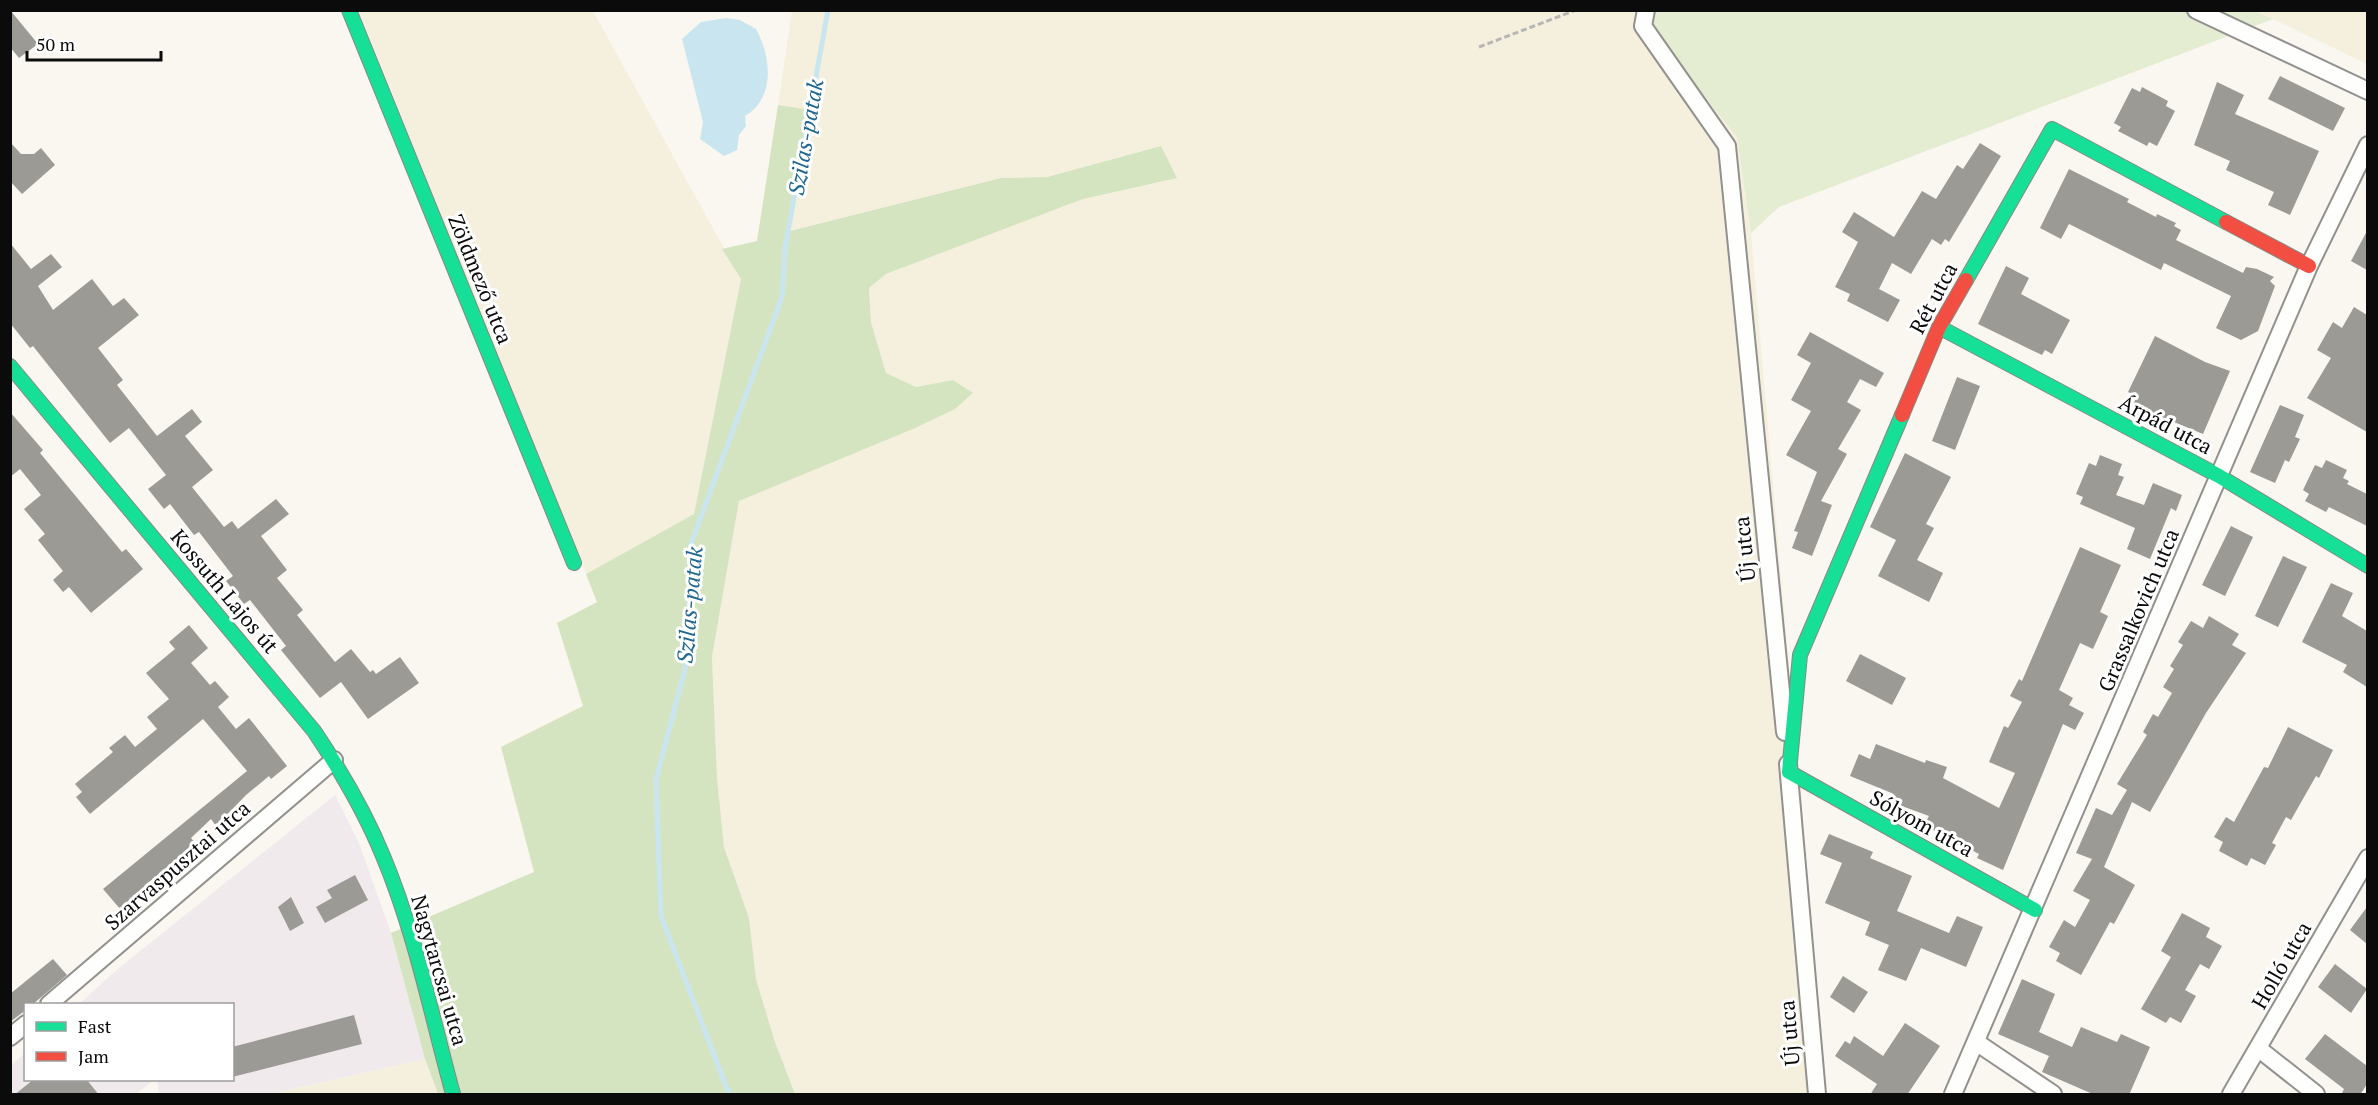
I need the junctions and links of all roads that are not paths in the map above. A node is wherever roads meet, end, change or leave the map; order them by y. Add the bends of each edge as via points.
1 (349, 10) edge
2 (2196, 10) edge
3 (1644, 18) edge
4 (2367, 91) edge
5 (2367, 145) edge
6 (2309, 266) junction
7 (1939, 327) junction
8 (10, 366) edge
9 (2219, 476) junction
10 (574, 563) dead end
11 (2367, 566) edge
12 (334, 760) junction
13 (1789, 772) junction
14 (384, 857) joint
15 (2367, 858) edge
16 (2034, 910) junction
17 (51, 1003) edge
18 (24, 1026) edge
19 (10, 1037) edge
20 (1976, 1041) junction
21 (2259, 1049) junction
22 (453, 1095) edge
23 (1817, 1095) edge
24 (1953, 1095) edge
25 (2053, 1095) edge
26 (2231, 1095) edge
27 (2316, 1095) edge

1 - 10 street, Zöldmező utca
2 - 4 street
3 - 13 street, Új utca via 1727,146
5 - 6 street, Grassalkovich utca
6 - 7 street, Rét utca via 2052,129
6 - 9 street, Grassalkovich utca
7 - 9 street, Árpád utca
7 - 13 street, Rét utca via 1800,655
8 - 12 street, Kossuth Lajos út
9 - 11 street, Árpád utca
9 - 16 street, Grassalkovich utca
12 - 14 street, Kossuth Lajos út
12 - 17 street, Szarvaspusztai utca
13 - 16 street, Sólyom utca
13 - 23 street, Új utca
14 - 22 street, Nagytarcsai utca
15 - 21 street, Holló utca
16 - 20 street, Grassalkovich utca
18 - 19 street
20 - 24 street, Grassalkovich utca
20 - 25 street
21 - 26 street, Holló utca
21 - 27 street

